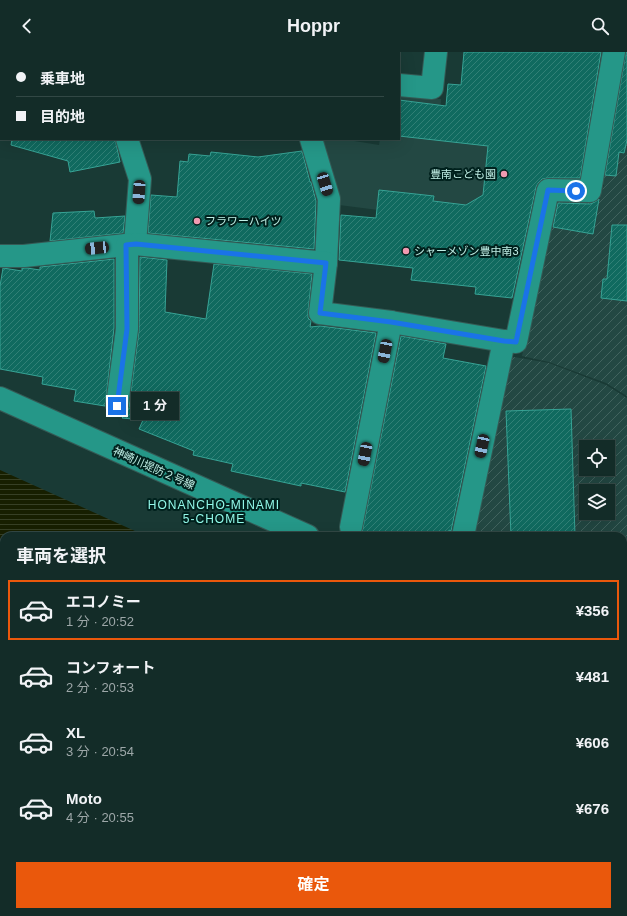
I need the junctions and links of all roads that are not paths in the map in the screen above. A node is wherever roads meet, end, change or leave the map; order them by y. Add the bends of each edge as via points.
1 (436, 52) edge
2 (614, 52) edge
3 (400, 85) edge
4 (127, 140) edge
5 (311, 140) edge
6 (131, 244) junction
7 (0, 256) edge
8 (326, 263) junction
9 (391, 322) junction
10 (504, 341) junction
11 (0, 398) edge
12 (117, 406) dead end
13 (351, 527) dead end
14 (299, 532) edge
15 (464, 532) edge

1 - 3 street via 432,88
2 - 10 street via 590,191 548,190 516,342
4 - 6 street via 140,178
5 - 8 street via 329,199
6 - 7 street via 24,256
6 - 8 street
6 - 12 street via 127,329
8 - 9 street via 320,313
9 - 10 street
9 - 13 street
10 - 15 street
11 - 14 street, 神崎川堤防２号線

